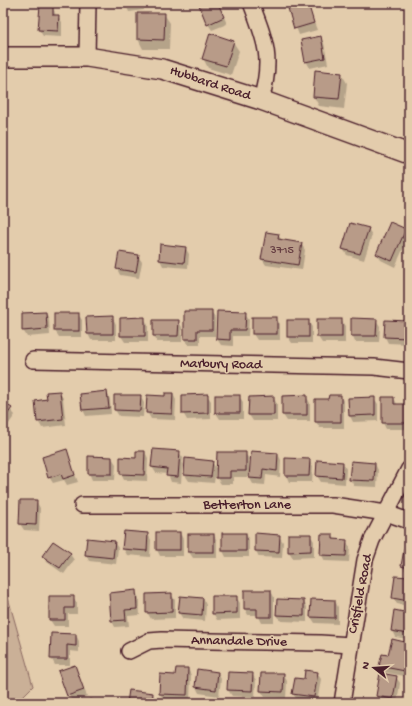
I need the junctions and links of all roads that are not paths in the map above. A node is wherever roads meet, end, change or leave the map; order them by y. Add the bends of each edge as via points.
1 (88, 3) edge
2 (251, 3) edge
3 (3, 57) edge
4 (87, 57) junction
5 (261, 100) junction
6 (409, 154) edge
7 (33, 360) dead end
8 (409, 371) edge
9 (409, 469) edge
10 (82, 505) dead end
11 (386, 513) junction
12 (409, 521) edge
13 (351, 646) junction
14 (129, 651) dead end
15 (342, 703) edge

1 - 4 street
2 - 5 street via 266,43 268,58
3 - 4 main road, Hubbard Road
4 - 5 main road, Hubbard Road via 162,69
5 - 6 main road, Hubbard Road
7 - 8 street, Marbury Road via 374,367
9 - 11 street, Crisfield Road
10 - 11 street, Betterton Lane via 333,505
11 - 12 street, Betterton Lane
11 - 13 street, Crisfield Road via 365,560
13 - 14 street, Annandale Drive via 320,643 162,640 149,641
13 - 15 street, Crisfield Road

